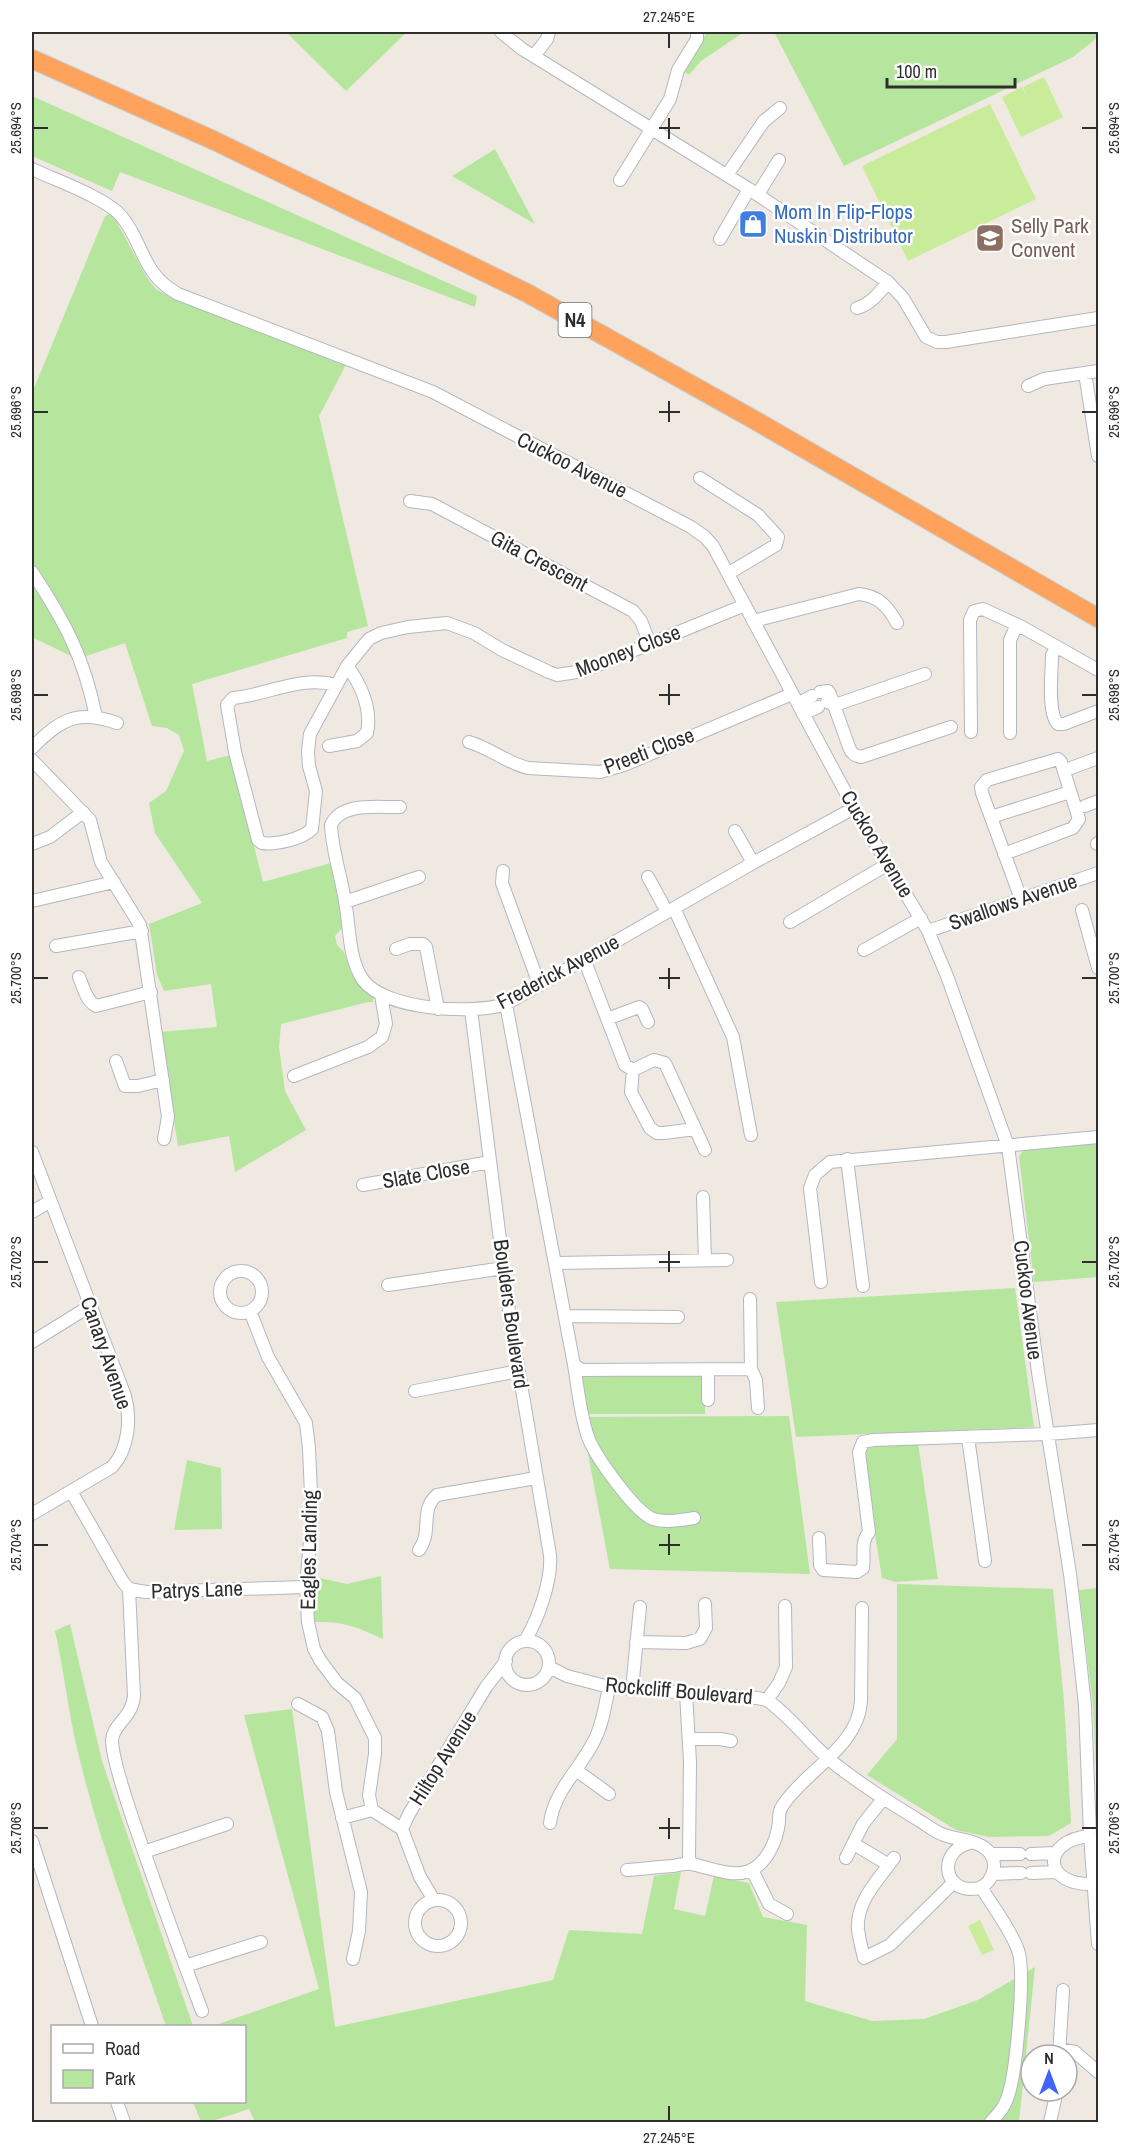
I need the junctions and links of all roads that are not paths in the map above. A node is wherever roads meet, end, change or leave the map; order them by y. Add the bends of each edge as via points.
1 (501, 32) edge
2 (549, 32) edge
3 (697, 32) edge
4 (534, 56) junction
5 (32, 59) edge
6 (780, 108) dead end
7 (651, 129) junction
8 (778, 160) dead end
9 (32, 169) edge
10 (728, 175) junction
11 (620, 180) dead end
12 (753, 191) junction
13 (720, 239) dead end
14 (888, 282) junction
15 (857, 308) dead end
16 (1098, 318) edge
17 (1098, 371) edge
18 (1085, 373) junction
19 (1028, 386) dead end
20 (1098, 456) edge
21 (699, 478) dead end
22 (410, 501) dead end
23 (32, 572) edge
24 (729, 573) junction
25 (745, 605) junction
26 (1098, 618) edge
27 (753, 621) junction
28 (897, 623) dead end
29 (1022, 627) junction
30 (650, 644) junction
31 (1058, 648) junction
32 (347, 666) junction
33 (1098, 670) edge
34 (925, 674) dead end
35 (336, 685) junction
36 (822, 700) junction
37 (798, 704) junction
38 (1098, 711) edge
39 (96, 717) junction
40 (117, 723) dead end
41 (951, 727) dead end
42 (971, 732) dead end
43 (1011, 733) dead end
44 (469, 742) dead end
45 (329, 746) dead end
46 (32, 747) edge
47 (1098, 758) edge
48 (32, 760) edge
49 (1071, 768) dead end
50 (1070, 792) junction
51 (1098, 801) edge
52 (1085, 806) dead end
53 (400, 807) dead end
54 (854, 808) junction
55 (83, 812) junction
56 (991, 818) junction
57 (735, 831) dead end
58 (32, 844) edge
59 (1004, 854) junction
60 (753, 863) junction
61 (888, 864) junction
62 (503, 871) dead end
63 (1098, 873) edge
64 (419, 877) dead end
65 (648, 877) dead end
66 (114, 882) junction
67 (1021, 899) junction
68 (32, 901) edge
69 (345, 902) junction
70 (670, 910) junction
71 (1082, 910) dead end
72 (921, 918) junction
73 (790, 922) dead end
74 (142, 931) junction
75 (928, 931) junction
76 (56, 946) dead end
77 (396, 949) dead end
78 (864, 950) dead end
79 (584, 959) junction
80 (1098, 968) edge
81 (80, 976) dead end
82 (539, 984) junction
83 (151, 992) junction
84 (381, 995) junction
85 (506, 1004) junction
86 (438, 1009) junction
87 (471, 1010) junction
88 (607, 1019) junction
89 (648, 1022) dead end
90 (116, 1061) dead end
91 (633, 1070) junction
92 (294, 1076) dead end
93 (163, 1080) junction
94 (695, 1129) junction
95 (751, 1135) dead end
96 (1098, 1137) edge
97 (164, 1139) dead end
98 (1008, 1146) junction
99 (705, 1150) dead end
100 (32, 1152) edge
101 (847, 1160) junction
102 (490, 1162) junction
103 (363, 1185) dead end
104 (703, 1197) dead end
105 (49, 1202) junction
106 (32, 1212) edge
107 (705, 1260) junction
108 (728, 1260) dead end
109 (556, 1263) junction
110 (504, 1268) junction
111 (821, 1282) dead end
112 (388, 1285) dead end
113 (863, 1286) dead end
114 (750, 1299) dead end
115 (90, 1306) junction
116 (249, 1311) dead end
117 (565, 1316) junction
118 (678, 1317) dead end
119 (32, 1342) edge
120 (574, 1365) junction
121 (751, 1369) junction
122 (708, 1370) junction
123 (518, 1371) junction
124 (415, 1391) dead end
125 (708, 1400) dead end
126 (758, 1408) dead end
127 (1098, 1430) edge
128 (1048, 1434) junction
129 (968, 1437) junction
130 (536, 1478) junction
131 (71, 1491) junction
132 (32, 1514) edge
133 (694, 1518) dead end
134 (819, 1538) dead end
135 (419, 1550) dead end
136 (985, 1561) dead end
137 (306, 1587) junction
138 (129, 1589) junction
139 (705, 1604) dead end
140 (785, 1606) dead end
141 (640, 1607) dead end
142 (862, 1608) dead end
143 (538, 1615) junction
144 (525, 1641) junction
145 (636, 1642) junction
146 (539, 1645) junction
147 (506, 1661) junction
148 (546, 1672) junction
149 (512, 1679) junction
150 (609, 1687) junction
151 (486, 1688) junction
152 (632, 1689) junction
153 (686, 1693) junction
154 (767, 1700) junction
155 (297, 1704) dead end
156 (689, 1739) junction
157 (731, 1741) dead end
158 (829, 1759) junction
159 (576, 1770) junction
160 (609, 1794) dead end
161 (883, 1799) junction
162 (372, 1810) junction
163 (342, 1818) junction
164 (550, 1823) dead end
165 (227, 1824) dead end
166 (927, 1826) junction
167 (402, 1829) junction
168 (1090, 1836) junction
169 (32, 1841) edge
170 (970, 1843) junction
171 (854, 1844) junction
172 (144, 1852) junction
173 (1055, 1853) junction
174 (991, 1854) junction
175 (846, 1858) dead end
176 (691, 1864) junction
177 (948, 1864) junction
178 (627, 1870) dead end
179 (752, 1870) junction
180 (1056, 1872) junction
181 (993, 1874) junction
182 (954, 1882) junction
183 (1093, 1884) junction
184 (981, 1887) junction
185 (434, 1900) dead end
186 (787, 1914) dead end
187 (261, 1942) dead end
188 (1098, 1944) edge
189 (353, 1959) dead end
190 (185, 1966) junction
191 (1063, 1990) dead end
192 (202, 2011) dead end
193 (92, 2025) edge
194 (1060, 2043) edge
195 (1079, 2055) edge
196 (1098, 2072) edge
197 (117, 2103) edge
198 (1054, 2103) edge
199 (124, 2122) edge
200 (991, 2122) edge
201 (1050, 2122) edge

1 - 4 street
2 - 4 street
3 - 7 street via 697,39 678,70 670,99
4 - 7 street
5 - 26 highway, N4 via 215,141 527,293
6 - 10 street via 764,122
7 - 10 street
7 - 11 street
8 - 12 street
9 - 24 street, Cuckoo Avenue via 114,209 154,275 166,287 451,400 699,532 713,546
10 - 12 street
12 - 13 street
12 - 14 street
14 - 15 street via 865,306
14 - 16 street via 903,298 926,336 937,342
17 - 18 street
18 - 19 street
18 - 20 street
21 - 24 street via 758,515 778,537 776,545
22 - 30 street, Gita Crescent via 432,504 633,611
23 - 39 street via 78,651
24 - 25 street, Cuckoo Avenue
25 - 27 street, Cuckoo Avenue
25 - 30 street, Mooney Close
27 - 28 street via 859,594 883,603
27 - 37 street, Cuckoo Avenue
29 - 31 street
29 - 42 street via 983,609 972,613
29 - 43 street via 1012,632 1010,640
30 - 32 street, Mooney Close via 583,671 557,675 447,622 381,633 369,639
31 - 33 street
31 - 38 street via 1052,655 1055,721 1064,724
32 - 35 street, Mooney Close
32 - 45 street via 362,690 369,727 357,741
34 - 36 street, Preeti Close
35 - 35 street, Mooney Close via 308,743 316,791 314,822 308,833 262,843 235,752 227,705 233,698 293,684
36 - 37 street, Preeti Close
36 - 41 street via 856,756
37 - 44 street, Preeti Close via 600,772 528,768
37 - 54 street, Cuckoo Avenue
39 - 40 street
39 - 46 street via 59,723
47 - 49 street
48 - 55 street
50 - 56 street
50 - 56 street via 1058,759 987,780 981,787
50 - 59 street via 1079,819 1073,828
51 - 52 street
53 - 69 street via 357,808 333,820 331,830
54 - 60 street, Frederick Avenue
54 - 61 street, Cuckoo Avenue
55 - 58 street via 50,837
55 - 66 street via 90,820 101,862
56 - 59 street
57 - 60 street
59 - 67 street
60 - 70 street, Frederick Avenue
61 - 72 street, Cuckoo Avenue
61 - 73 street
62 - 82 street via 502,883
63 - 67 street, Swallows Avenue
64 - 69 street
65 - 70 street
66 - 68 street
66 - 74 street
67 - 75 street, Swallows Avenue
69 - 84 street via 357,970
70 - 79 street, Frederick Avenue
70 - 95 street via 733,1037
71 - 80 street
72 - 75 street, Cuckoo Avenue
72 - 78 street
74 - 76 street
74 - 83 street
75 - 98 street, Cuckoo Avenue
77 - 86 street via 418,943 426,947
79 - 82 street, Frederick Avenue
79 - 88 street
81 - 83 street via 88,998 96,1006
82 - 85 street, Frederick Avenue
83 - 93 street
84 - 86 street, Frederick Avenue
84 - 92 street via 386,1024 382,1037 368,1047
85 - 87 street, Frederick Avenue
85 - 109 street
86 - 87 street, Frederick Avenue
87 - 102 street, Boulders Boulevard
88 - 89 street via 639,1007
88 - 91 street via 625,1065
90 - 93 street via 125,1086
91 - 94 street via 654,1060 665,1063
91 - 94 street via 631,1092 650,1128 664,1133
93 - 97 street via 168,1117
94 - 99 street
96 - 98 street
98 - 101 street
98 - 128 street, Cuckoo Avenue
100 - 105 street, Canary Avenue
101 - 111 street via 830,1162 814,1175 810,1184
101 - 113 street
102 - 103 street, Slate Close
102 - 110 street, Boulders Boulevard
104 - 107 street
105 - 106 street
105 - 115 street, Canary Avenue
107 - 108 street
107 - 109 street
109 - 117 street
110 - 112 street
110 - 123 street, Boulders Boulevard
114 - 121 street
115 - 119 street
115 - 131 street, Canary Avenue via 125,1396 129,1422 116,1462
116 - 137 street, Eagles Landing via 268,1357 306,1423 312,1518
117 - 118 street
117 - 120 street
120 - 122 street via 582,1370
120 - 133 street via 588,1438 630,1500 654,1519
121 - 122 street
121 - 126 street
122 - 125 street
123 - 124 street
123 - 130 street, Boulders Boulevard
127 - 128 street
128 - 129 street
128 - 168 street, Cuckoo Avenue via 1085,1705
129 - 134 street via 862,1442 859,1452 869,1532 864,1538 863,1568 857,1572 823,1570
129 - 136 street
130 - 135 street via 436,1495 428,1505 427,1533
130 - 143 street, Boulders Boulevard via 551,1565
131 - 132 street, Canary Avenue
131 - 138 street, Patrys Lane
137 - 138 street, Patrys Lane via 146,1592
137 - 162 street, Eagles Landing via 314,1649 329,1673 361,1706 375,1738 369,1795
138 - 172 street via 133,1706 112,1742
139 - 145 street via 706,1628 700,1639 686,1643
140 - 154 street via 786,1667
141 - 145 street
142 - 158 street via 861,1708 854,1726
143 - 144 street, Boulders Boulevard
143 - 146 street, Boulders Boulevard
144 - 146 street
144 - 147 street, Hiltop Avenue via 510,1650
145 - 152 street
146 - 148 street via 546,1652
147 - 149 street
147 - 151 street, Hiltop Avenue
148 - 149 street, Hiltop Avenue via 529,1685
148 - 150 street, Rockcliff Boulevard
149 - 151 street, Hiltop Avenue
150 - 152 street, Rockcliff Boulevard
150 - 159 street via 600,1728
151 - 167 street, Hiltop Avenue
152 - 153 street, Rockcliff Boulevard
153 - 154 street, Rockcliff Boulevard
153 - 156 street
154 - 158 street, Rockcliff Boulevard
155 - 163 street via 326,1724
156 - 157 street
156 - 176 street
158 - 161 street, Rockcliff Boulevard
158 - 179 street via 781,1807 772,1845 761,1864
159 - 160 street
159 - 164 street via 555,1802
161 - 166 street, Rockcliff Boulevard
161 - 171 street via 863,1824
162 - 163 street
162 - 167 street
163 - 189 street via 361,1892 360,1931
165 - 172 street
166 - 170 street
166 - 177 street via 944,1844
167 - 185 street via 420,1877
168 - 173 street via 1068,1840
168 - 183 street, Cuckoo Avenue
169 - 193 street
170 - 174 street
170 - 177 street via 954,1851
171 - 175 street
171 - 182 street via 891,1861 860,1909 858,1931 864,1958 890,1945
172 - 190 street
173 - 174 street
173 - 180 street
174 - 181 street
176 - 178 street
176 - 179 street via 736,1873
177 - 182 street
179 - 186 street via 769,1904
180 - 181 street
180 - 183 street via 1071,1882
181 - 184 street
182 - 184 street via 968,1889
183 - 188 street, Cuckoo Avenue
184 - 200 street via 1018,1949 1022,1970 1011,2086 1002,2110
187 - 190 street
190 - 192 street
191 - 194 street
195 - 196 street
197 - 199 street
198 - 201 street

